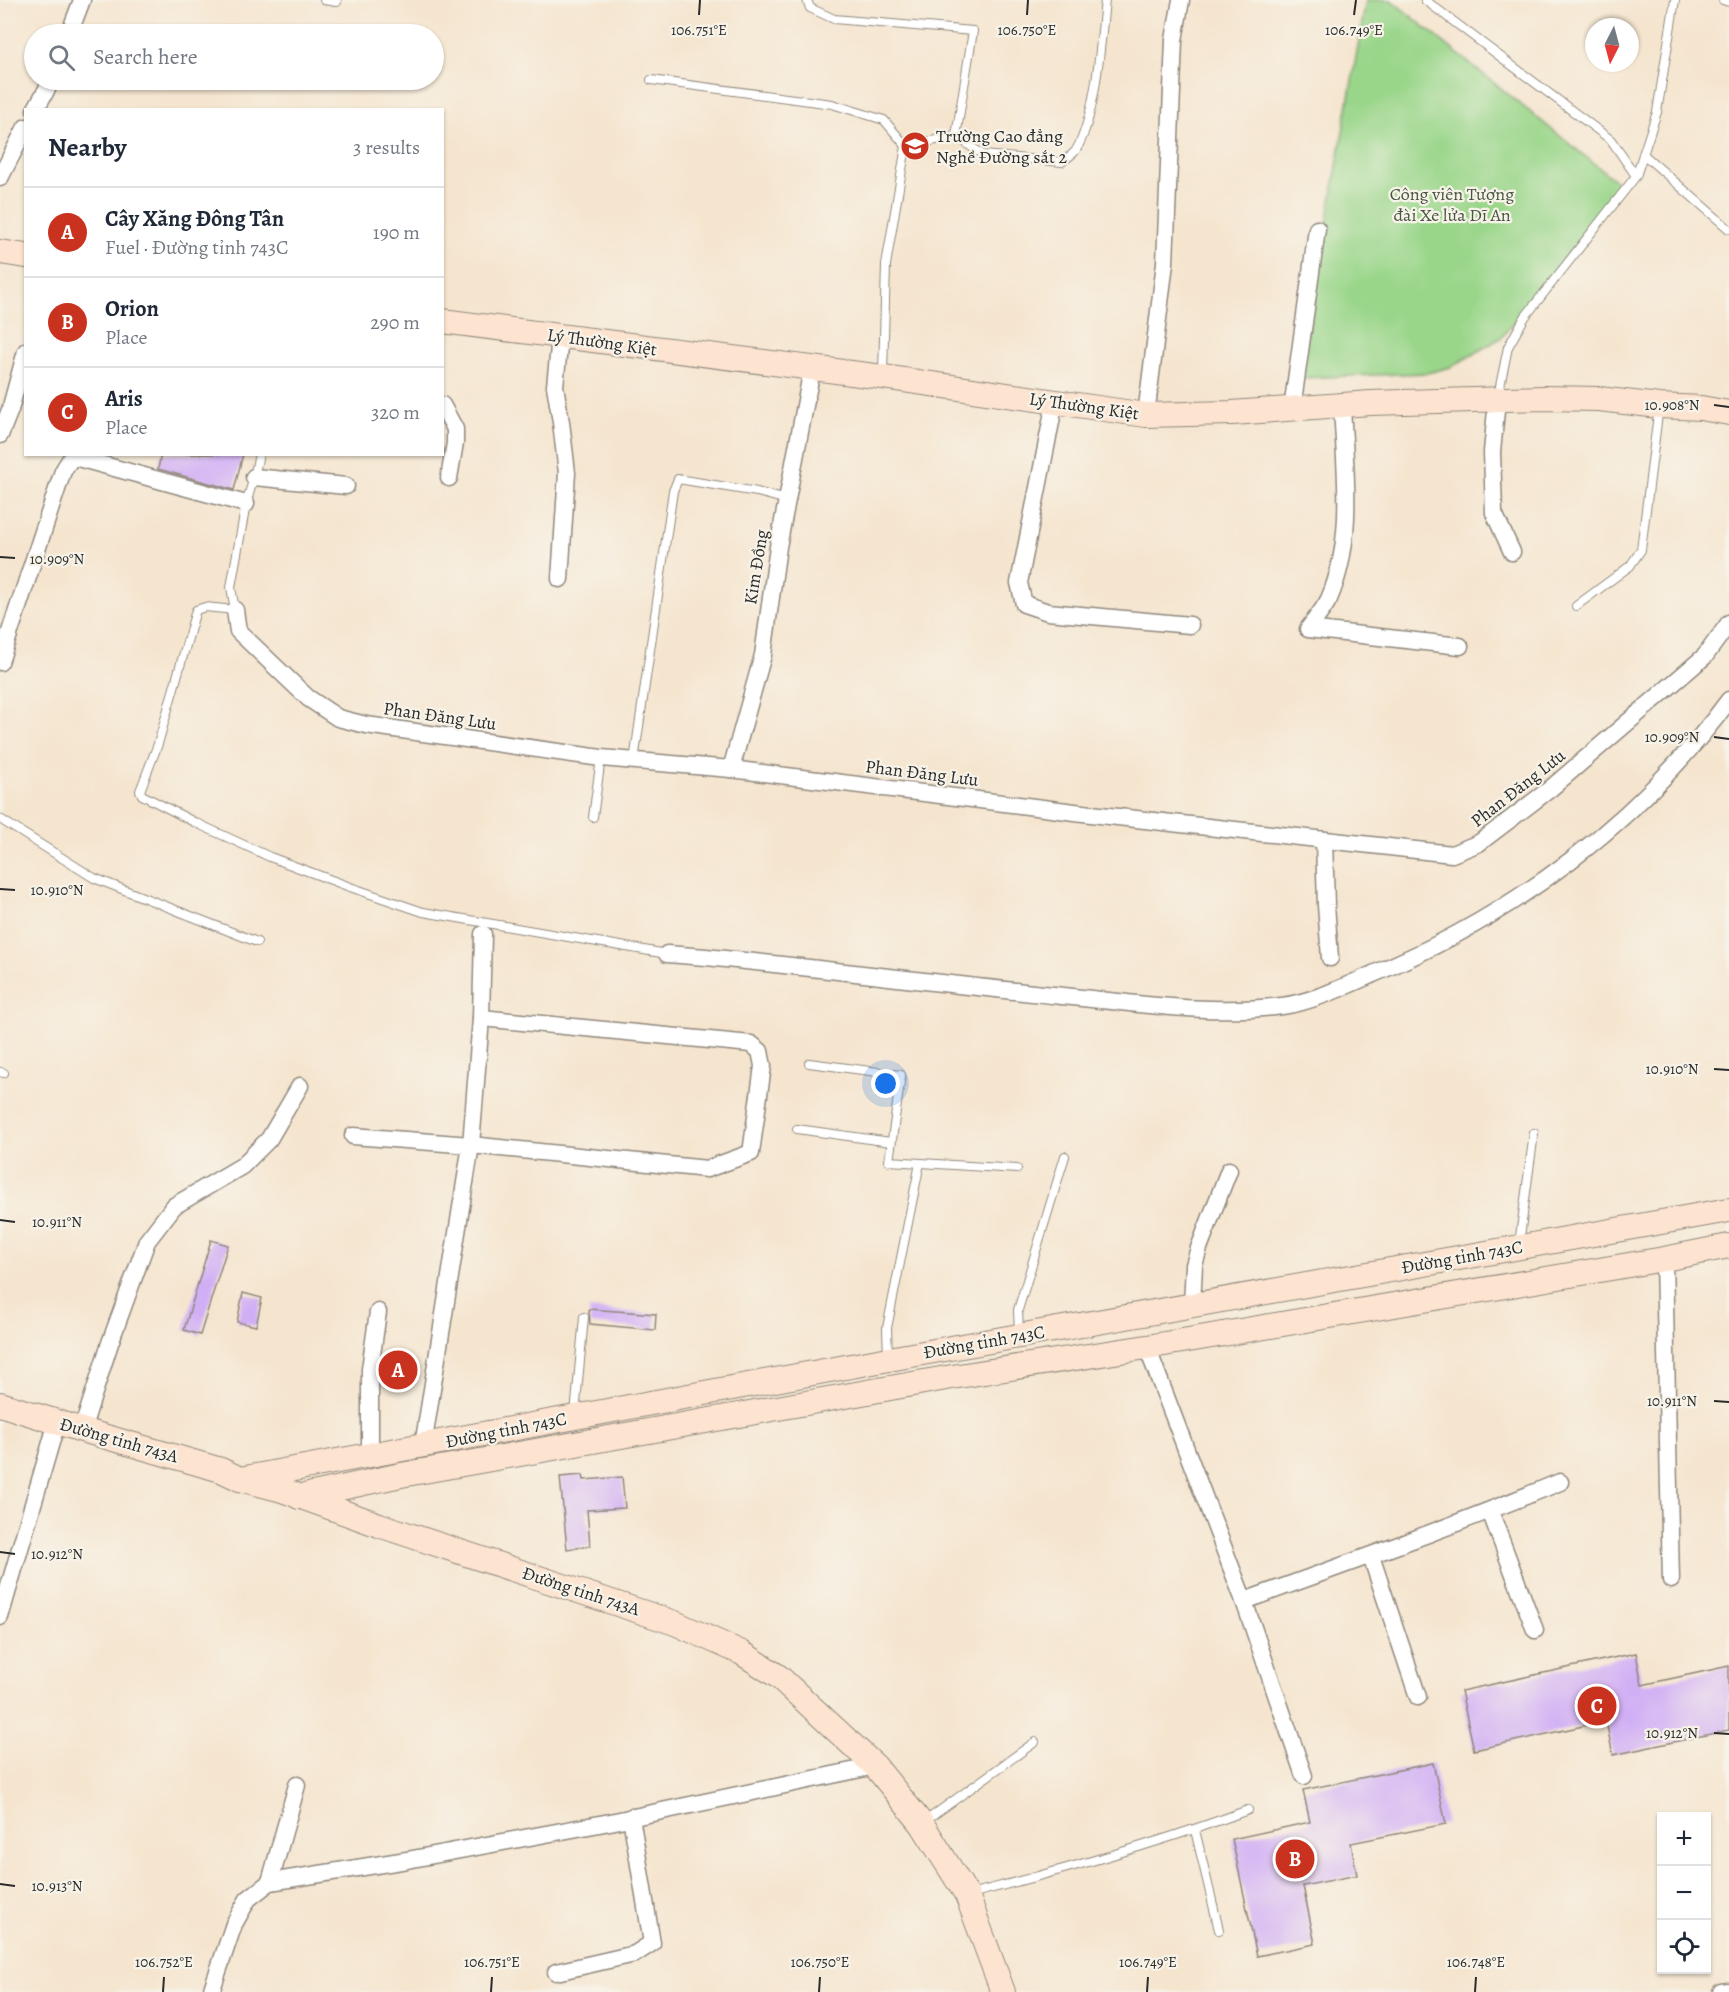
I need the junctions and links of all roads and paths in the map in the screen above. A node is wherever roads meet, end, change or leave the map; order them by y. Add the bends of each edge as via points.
1 (82, 0) edge
2 (324, 0) edge
3 (807, 0) edge
4 (1105, 0) edge
5 (1180, 0) edge
6 (1425, 0) edge
7 (1675, 0) edge
8 (1723, 0) edge
9 (337, 2) dead end
10 (1729, 2) edge
11 (73, 24) edge
12 (651, 80) dead end
13 (46, 90) edge
14 (36, 108) edge
15 (24, 131) edge
16 (956, 136) junction
17 (906, 146) junction
18 (1643, 154) junction
19 (1636, 176) junction
20 (0, 178) edge
21 (1317, 229) dead end
22 (1729, 229) edge
23 (0, 252) edge
24 (24, 256) edge
25 (444, 321) edge
26 (560, 337) junction
27 (24, 358) edge
28 (812, 369) junction
29 (883, 378) junction
30 (1497, 400) junction
31 (1055, 402) junction
32 (1342, 406) junction
33 (1659, 406) junction
34 (444, 409) edge
35 (1292, 409) junction
36 (1729, 413) edge
37 (1146, 415) junction
38 (0, 435) edge
39 (259, 456) edge
40 (255, 477) junction
41 (449, 478) dead end
42 (346, 486) dead end
43 (787, 500) junction
44 (246, 504) junction
45 (1512, 552) dead end
46 (560, 579) dead end
47 (1576, 606) dead end
48 (235, 610) junction
49 (1729, 623) edge
50 (1190, 625) dead end
51 (1460, 646) dead end
52 (0, 662) edge
53 (1729, 700) edge
54 (601, 758) junction
55 (634, 762) junction
56 (731, 769) junction
57 (593, 817) dead end
58 (0, 819) edge
59 (1324, 840) junction
60 (483, 934) dead end
61 (257, 942) dead end
62 (667, 954) joint
63 (1330, 958) dead end
64 (481, 1018) junction
65 (809, 1063) dead end
66 (300, 1086) dead end
67 (797, 1129) dead end
68 (1534, 1133) dead end
69 (353, 1136) dead end
70 (891, 1142) junction
71 (471, 1145) junction
72 (1065, 1156) dead end
73 (920, 1162) junction
74 (1017, 1169) dead end
75 (1229, 1170) dead end
76 (1729, 1210) edge
77 (1729, 1246) edge
78 (1518, 1247) junction
79 (1664, 1259) junction
80 (1192, 1305) junction
81 (378, 1312) dead end
82 (584, 1317) dead end
83 (1020, 1336) junction
84 (1147, 1347) junction
85 (889, 1359) junction
86 (0, 1404) edge
87 (575, 1418) junction
88 (57, 1422) junction
89 (82, 1430) junction
90 (423, 1446) junction
91 (363, 1457) junction
92 (240, 1479) junction
93 (1560, 1482) dead end
94 (364, 1483) junction
95 (299, 1497) junction
96 (1490, 1511) junction
97 (379, 1526) junction
98 (1371, 1556) junction
99 (1671, 1580) dead end
100 (1244, 1601) junction
101 (0, 1617) edge
102 (1535, 1630) dead end
103 (1418, 1697) dead end
104 (1035, 1742) dead end
105 (875, 1766) junction
106 (1304, 1776) dead end
107 (297, 1785) dead end
108 (1248, 1810) dead end
109 (631, 1817) junction
110 (922, 1824) junction
111 (1195, 1830) junction
112 (270, 1882) junction
113 (967, 1895) junction
114 (1219, 1930) dead end
115 (556, 1972) dead end
116 (1729, 1991) edge
117 (211, 1992) edge
118 (1003, 1992) edge
119 (1721, 1992) edge

1 - 11 street
2 - 9 lane
3 - 16 lane via 810,8 834,19 973,31
4 - 16 lane via 1088,118 1075,151 1062,162 983,155
5 - 37 street via 1174,40 1165,263
6 - 19 lane via 1611,140
7 - 18 lane via 1657,112
8 - 10 lane
12 - 17 lane via 832,104 884,120
13 - 14 street
15 - 20 street
16 - 17 lane
17 - 29 lane via 886,265
18 - 19 lane
18 - 22 lane
19 - 30 lane via 1525,317 1508,347
21 - 35 street
23 - 24 main road
25 - 26 main road, Lý Thường Kiệt
26 - 28 main road, Lý Thường Kiệt
26 - 46 street via 555,386 567,473
27 - 38 street
28 - 29 main road, Lý Thường Kiệt
28 - 43 street, Kim Đồng
29 - 31 main road, Lý Thường Kiệt
30 - 32 main road, Lý Thường Kiệt
30 - 33 main road, Lý Thường Kiệt via 1599,399
30 - 45 street via 1492,452 1494,513
31 - 37 main road, Lý Thường Kiệt
31 - 50 street via 1019,583 1024,604 1048,612
32 - 35 main road, Lý Thường Kiệt
32 - 51 street via 1344,549 1328,600 1308,629
33 - 36 main road, Lý Thường Kiệt
33 - 47 lane via 1641,550 1630,566
34 - 41 street via 455,429
35 - 37 main road, Lý Thường Kiệt
39 - 40 lane, Phan Đăng Lưu
40 - 42 street
40 - 44 lane, Phan Đăng Lưu
43 - 55 lane via 678,479
43 - 56 street, Kim Đồng via 763,655
44 - 48 lane, Phan Đăng Lưu via 231,587
44 - 52 street via 71,458 63,471
48 - 54 street, Phan Đăng Lưu via 238,631 308,698 338,718
48 - 62 lane via 196,610 158,744 140,790 145,798 270,857 423,912
49 - 59 street, Phan Đăng Lưu via 1705,656 1550,789 1479,843 1452,854
53 - 62 street via 1648,793 1603,836 1532,887 1474,924 1392,966 1287,1005 1192,1009
54 - 55 street, Phan Đăng Lưu
54 - 57 lane
55 - 56 street, Phan Đăng Lưu
56 - 59 street, Phan Đăng Lưu
58 - 61 lane via 94,878
59 - 63 street
60 - 64 street
64 - 71 street
64 - 71 street via 752,1044 760,1051 763,1066 751,1154 707,1169
65 - 70 lane via 901,1075
66 - 89 street via 268,1138 242,1166 174,1206 147,1241
67 - 70 lane
68 - 78 lane
69 - 71 street
70 - 73 lane via 889,1161
71 - 90 street
72 - 83 lane via 1018,1310
73 - 74 lane
73 - 85 lane via 887,1328
75 - 80 street via 1194,1265
76 - 78 main road, Đường tỉnh 743C
77 - 79 main road, Đường tỉnh 743C
78 - 80 main road, Đường tỉnh 743C
79 - 84 main road, Đường tỉnh 743C
79 - 99 street
80 - 83 main road, Đường tỉnh 743C
81 - 91 street
82 - 87 lane
83 - 85 main road, Đường tỉnh 743C
84 - 94 main road, Đường tỉnh 743C via 952,1377
84 - 100 street
85 - 87 main road, Đường tỉnh 743C
86 - 88 main road, Đường tỉnh 743A
87 - 90 main road, Đường tỉnh 743C
88 - 89 main road, Đường tỉnh 743A
88 - 101 street
89 - 92 main road, Đường tỉnh 743A
90 - 91 main road, Đường tỉnh 743C
91 - 92 main road, Đường tỉnh 743C
91 - 94 main road
92 - 95 main road, Đường tỉnh 743A
93 - 96 street
94 - 95 main road, Đường tỉnh 743C
94 - 97 main road
95 - 97 main road, Đường tỉnh 743A
96 - 98 street
96 - 102 street
97 - 105 main road, Đường tỉnh 743A via 710,1637 779,1677
98 - 100 street
98 - 103 street
100 - 106 street
104 - 110 lane
105 - 109 street
105 - 110 main road, Đường tỉnh 743A
107 - 112 street
108 - 111 lane
109 - 112 street
109 - 115 street via 652,1943 635,1954
110 - 113 main road, Đường tỉnh 743A
111 - 113 lane
111 - 114 lane
112 - 117 street via 248,1899 234,1924
113 - 118 main road, Đường tỉnh 743A
116 - 119 street

